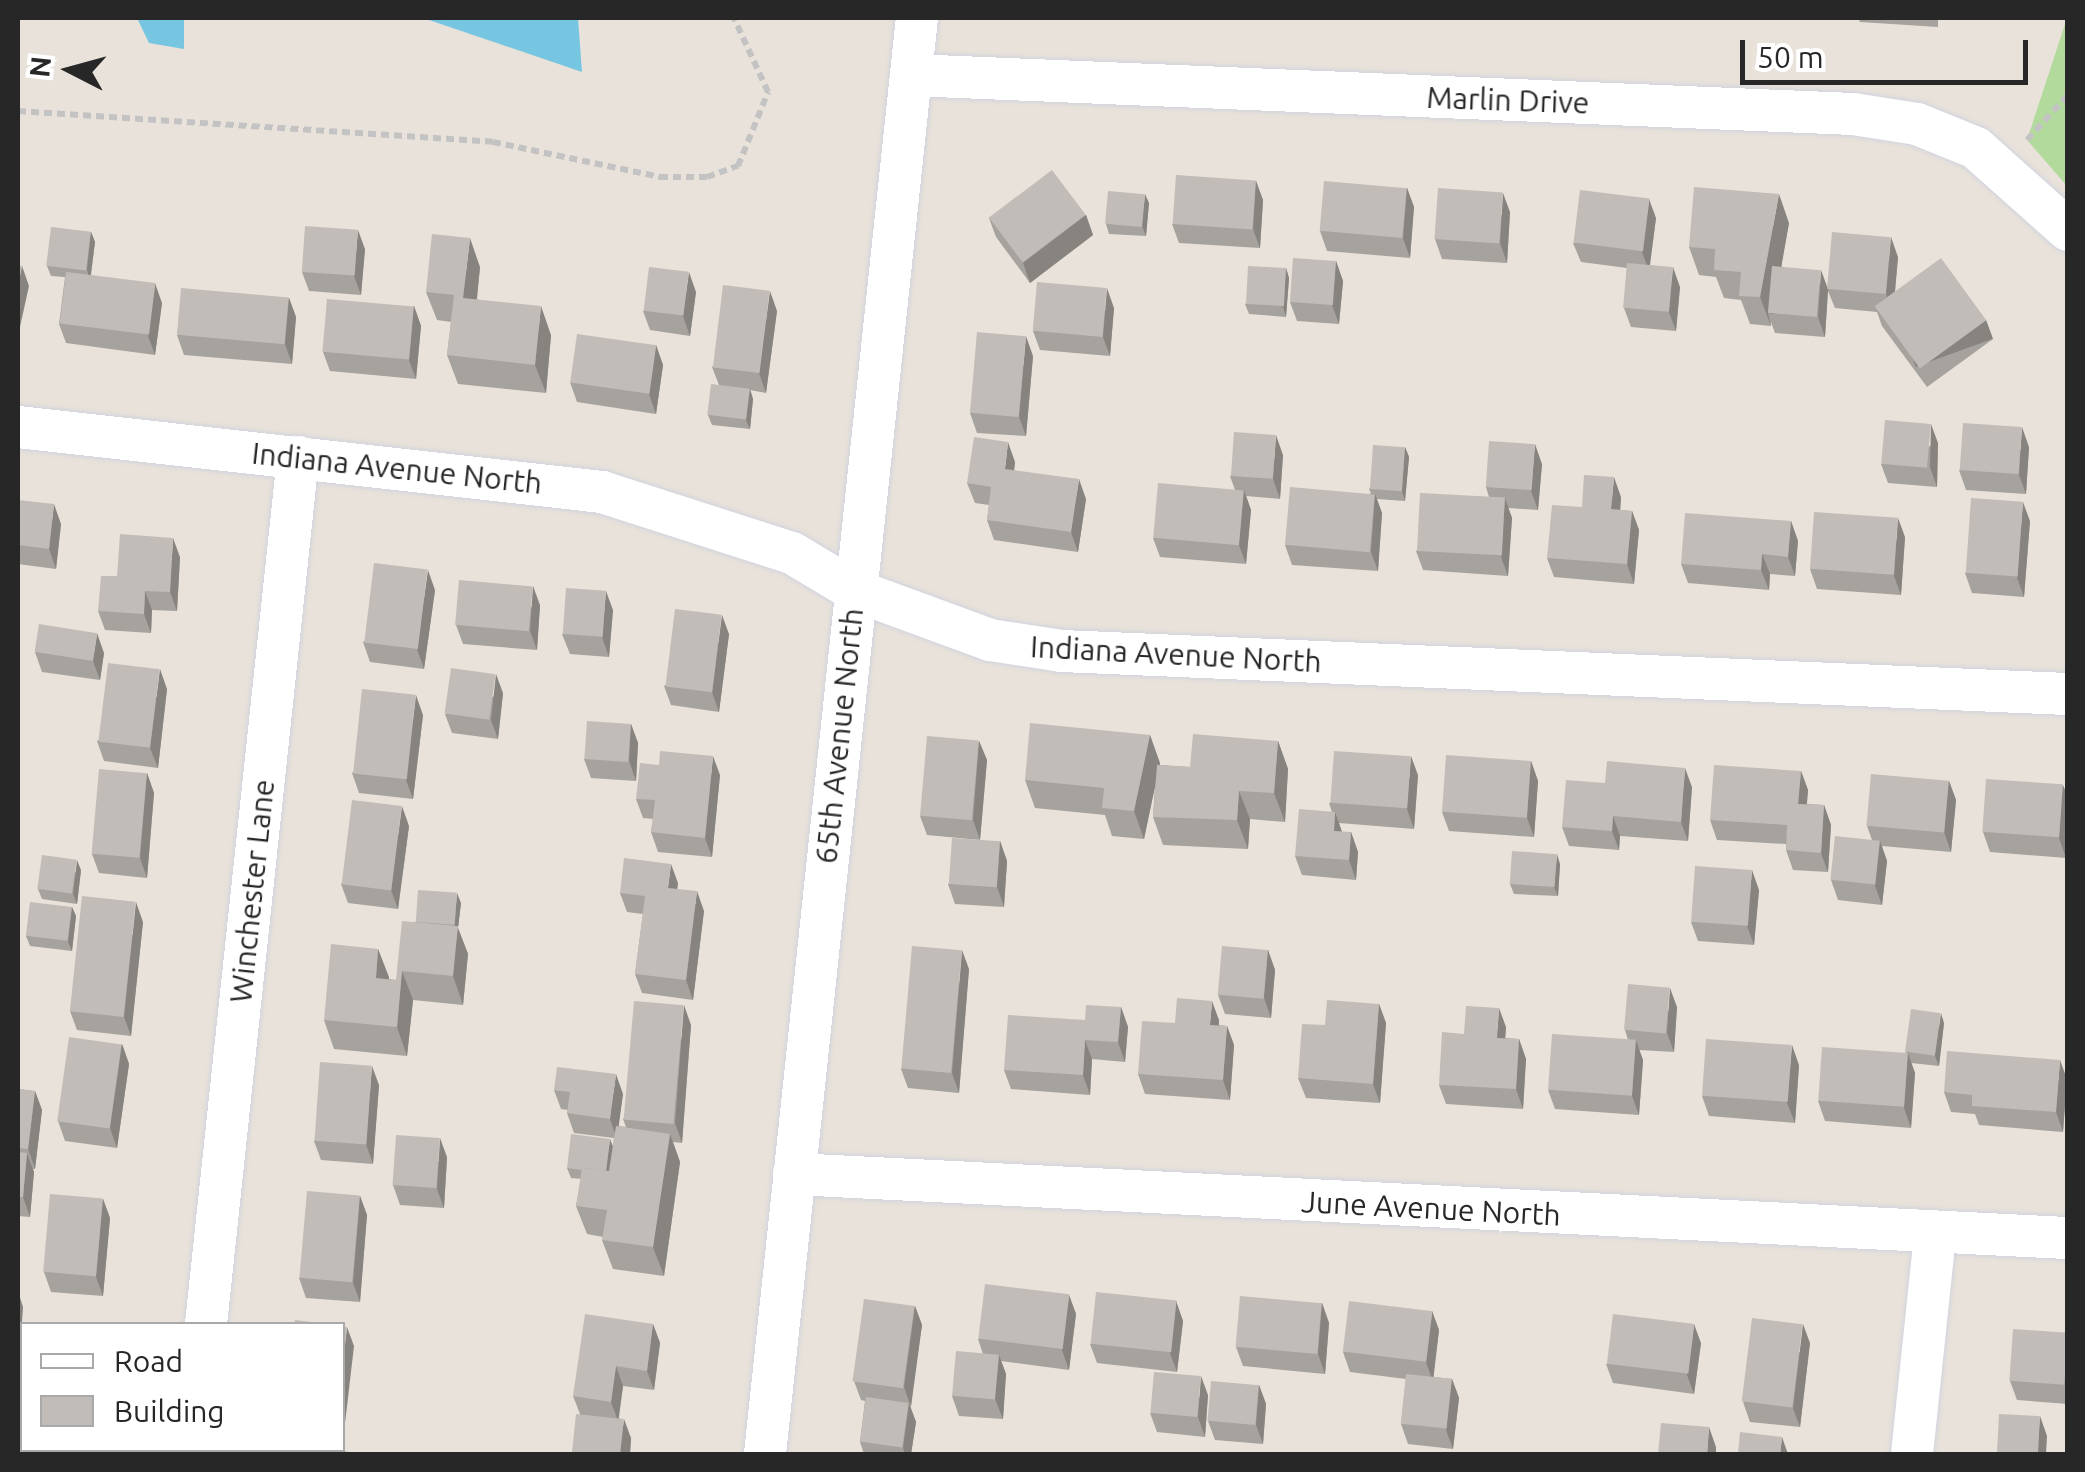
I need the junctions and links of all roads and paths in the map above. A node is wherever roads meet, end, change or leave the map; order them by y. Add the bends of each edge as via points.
1 (734, 18) edge
2 (917, 18) edge
3 (911, 75) junction
4 (2068, 96) edge
5 (18, 111) edge
6 (2027, 140) dead end
7 (2068, 230) edge
8 (18, 427) edge
9 (298, 456) junction
10 (854, 590) junction
11 (2068, 694) edge
12 (794, 1174) junction
13 (1935, 1234) junction
14 (2068, 1238) edge
15 (206, 1322) edge
16 (765, 1454) edge
17 (1912, 1454) edge

1 - 5 path via 768,92 738,166 708,177 660,177 492,142
2 - 3 street, 65th Avenue North
3 - 7 street, Marlin Drive via 1852,114 1918,124 1976,148
3 - 10 street, 65th Avenue North
4 - 6 path
8 - 9 street, Indiana Avenue North
9 - 10 street, Indiana Avenue North via 602,492 792,553
9 - 15 street, Winchester Lane
10 - 11 street, Indiana Avenue North via 990,640 1062,651
10 - 12 street, 65th Avenue North
12 - 13 street, June Avenue North
12 - 16 street, 65th Avenue North
13 - 14 street, June Avenue North
13 - 17 street

